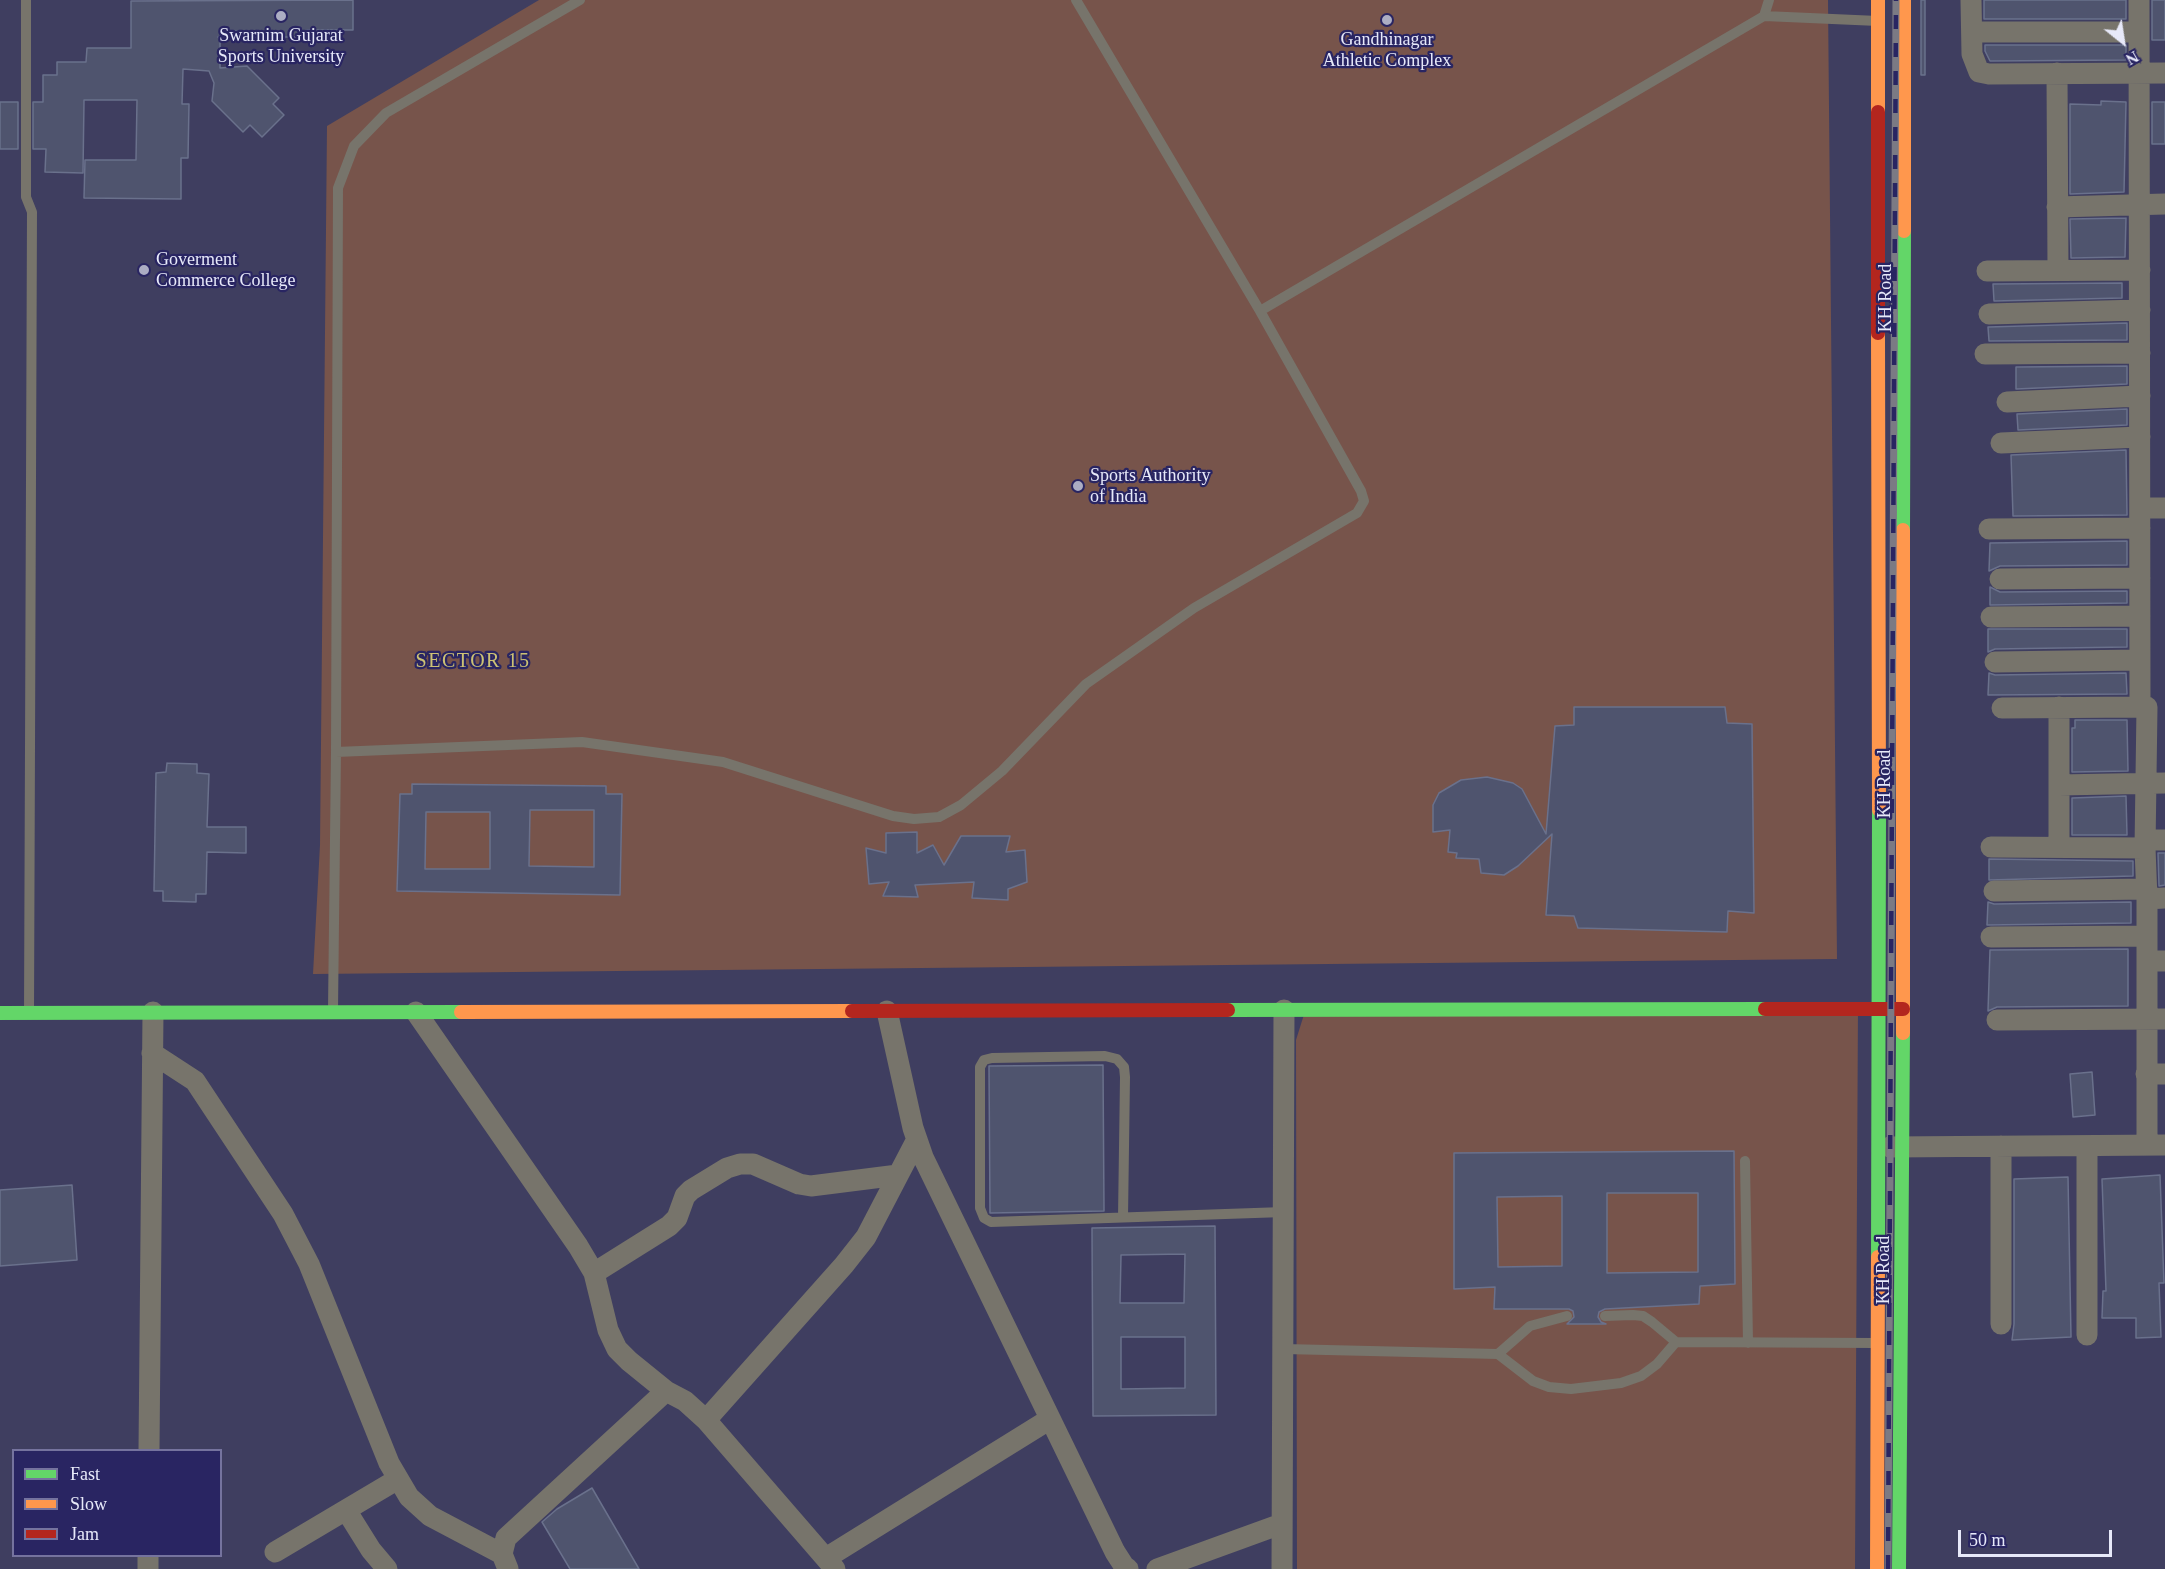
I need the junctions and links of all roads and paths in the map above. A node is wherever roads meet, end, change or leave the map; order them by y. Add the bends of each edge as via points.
1 (26, 0) edge
2 (580, 0) edge
3 (1076, 0) edge
4 (1769, 0) edge
5 (1878, 0) edge
6 (1904, 0) edge
7 (1971, 0) edge
8 (2139, 0) edge
9 (1764, 16) junction
10 (1878, 21) junction
11 (1972, 32) junction
12 (2139, 32) junction
13 (2057, 73) junction
14 (2140, 73) junction
15 (2165, 73) edge
16 (2138, 204) junction
17 (2165, 204) edge
18 (2057, 207) junction
19 (2058, 270) junction
20 (2140, 270) junction
21 (1987, 271) dead end
22 (2140, 310) junction
23 (1260, 311) junction
24 (1989, 314) dead end
25 (2140, 353) junction
26 (1985, 354) dead end
27 (2140, 396) junction
28 (2007, 402) dead end
29 (2140, 437) junction
30 (2001, 443) dead end
31 (2165, 508) edge
32 (2140, 518) junction
33 (1989, 529) dead end
34 (2140, 578) junction
35 (2000, 579) dead end
36 (2140, 616) junction
37 (1991, 617) dead end
38 (2139, 660) junction
39 (1995, 662) dead end
40 (2059, 707) junction
41 (2150, 707) edge
42 (2002, 708) dead end
43 (336, 752) junction
44 (2156, 783) edge
45 (2059, 785) junction
46 (2152, 843) edge
47 (1991, 847) dead end
48 (2059, 847) junction
49 (1994, 891) dead end
50 (2153, 895) edge
51 (2146, 936) junction
52 (1991, 937) dead end
53 (2156, 961) edge
54 (1878, 1009) junction
55 (1903, 1009) junction
56 (1284, 1010) junction
57 (887, 1011) junction
58 (0, 1012) edge
59 (29, 1012) junction
60 (153, 1012) junction
61 (333, 1012) junction
62 (416, 1012) junction
63 (2156, 1019) edge
64 (1997, 1020) dead end
65 (152, 1053) junction
66 (2156, 1074) edge
67 (916, 1141) junction
68 (2156, 1145) edge
69 (1902, 1146) junction
70 (2001, 1146) junction
71 (2087, 1146) junction
72 (1879, 1147) junction
73 (1745, 1161) dead end
74 (898, 1175) junction
75 (1284, 1212) junction
76 (1124, 1217) junction
77 (594, 1273) junction
78 (1567, 1316) dead end
79 (1605, 1316) dead end
80 (1878, 1318) junction
81 (1901, 1318) junction
82 (2001, 1324) dead end
83 (2087, 1335) dead end
84 (1676, 1342) junction
85 (1748, 1343) junction
86 (1878, 1343) junction
87 (1284, 1349) junction
88 (1498, 1354) junction
89 (666, 1391) junction
90 (1050, 1419) junction
91 (706, 1420) junction
92 (149, 1449) edge
93 (398, 1479) junction
94 (346, 1510) junction
95 (1281, 1524) junction
96 (275, 1552) dead end
97 (505, 1561) edge
98 (830, 1564) edge
99 (387, 1569) edge
100 (1128, 1569) edge
101 (1157, 1569) edge
102 (1282, 1569) edge
103 (1877, 1569) edge
104 (1899, 1569) edge

1 - 59 lane via 26,197 32,212
2 - 43 lane via 386,113 354,146 338,188
3 - 23 lane
4 - 9 lane
5 - 10 main road, KH Road
6 - 55 main road, KH Road
7 - 11 street
8 - 12 street
9 - 10 lane
9 - 23 lane
10 - 54 main road, KH Road
11 - 12 street
11 - 13 street via 1972,54 1979,72
12 - 14 street
13 - 14 street
13 - 18 street
14 - 15 street
14 - 16 street
16 - 17 street
16 - 18 street
16 - 20 street
18 - 19 street
19 - 20 street
19 - 21 street
20 - 22 street
22 - 24 street
22 - 25 street
23 - 43 lane via 1361,491 1364,501 1357,513 1194,608 1086,684 1002,771 961,805 939,817 893,816 723,762 582,742
25 - 26 street
25 - 27 street
27 - 28 street
27 - 29 street
29 - 30 street
29 - 32 street
31 - 32 street
32 - 33 street
32 - 34 street
34 - 35 street
34 - 36 street
36 - 37 street
36 - 38 street
38 - 39 street
38 - 41 street
40 - 41 street
40 - 42 street
40 - 45 street
41 - 44 street
43 - 61 lane
44 - 45 street
44 - 46 street
45 - 48 street
46 - 48 street
46 - 50 street
47 - 48 street
49 - 50 street
50 - 51 street
51 - 52 street
51 - 53 street
53 - 63 street
54 - 55 main road
54 - 56 main road
54 - 72 main road, KH Road
55 - 69 main road, KH Road
56 - 57 main road
56 - 75 street
57 - 62 main road
57 - 67 street
58 - 59 main road
59 - 60 main road
60 - 61 main road
60 - 65 street
61 - 62 main road
62 - 77 street
63 - 64 street
63 - 66 street
65 - 92 street
65 - 93 street via 195,1081 283,1214 309,1263
66 - 68 street
67 - 74 street
67 - 90 street
68 - 71 street
69 - 70 street
69 - 72 street
69 - 81 main road, KH Road
70 - 71 street
70 - 82 street
71 - 83 street
72 - 80 main road, KH Road
73 - 85 lane
74 - 77 street via 811,1186 753,1164 727,1168 691,1190 669,1226
74 - 91 street via 866,1237
75 - 76 lane
75 - 87 street
76 - 76 lane via 991,1222 984,1218 980,1208 980,1067 984,1060 1106,1056 1118,1059 1125,1077
77 - 89 street via 608,1330 618,1349
78 - 88 lane via 1530,1326
79 - 84 lane via 1643,1316
80 - 81 lane
80 - 86 main road, KH Road
81 - 104 main road, KH Road
84 - 85 lane
84 - 88 lane via 1641,1376 1611,1385 1571,1389 1533,1381
85 - 86 lane
86 - 103 main road, KH Road
87 - 88 lane
87 - 95 street
89 - 91 street via 686,1401
89 - 97 street via 506,1538
90 - 98 street
90 - 100 street via 1115,1552
91 - 98 street
93 - 94 street
93 - 97 street via 409,1497 430,1516
94 - 96 street
94 - 99 street
95 - 101 street
95 - 102 street

